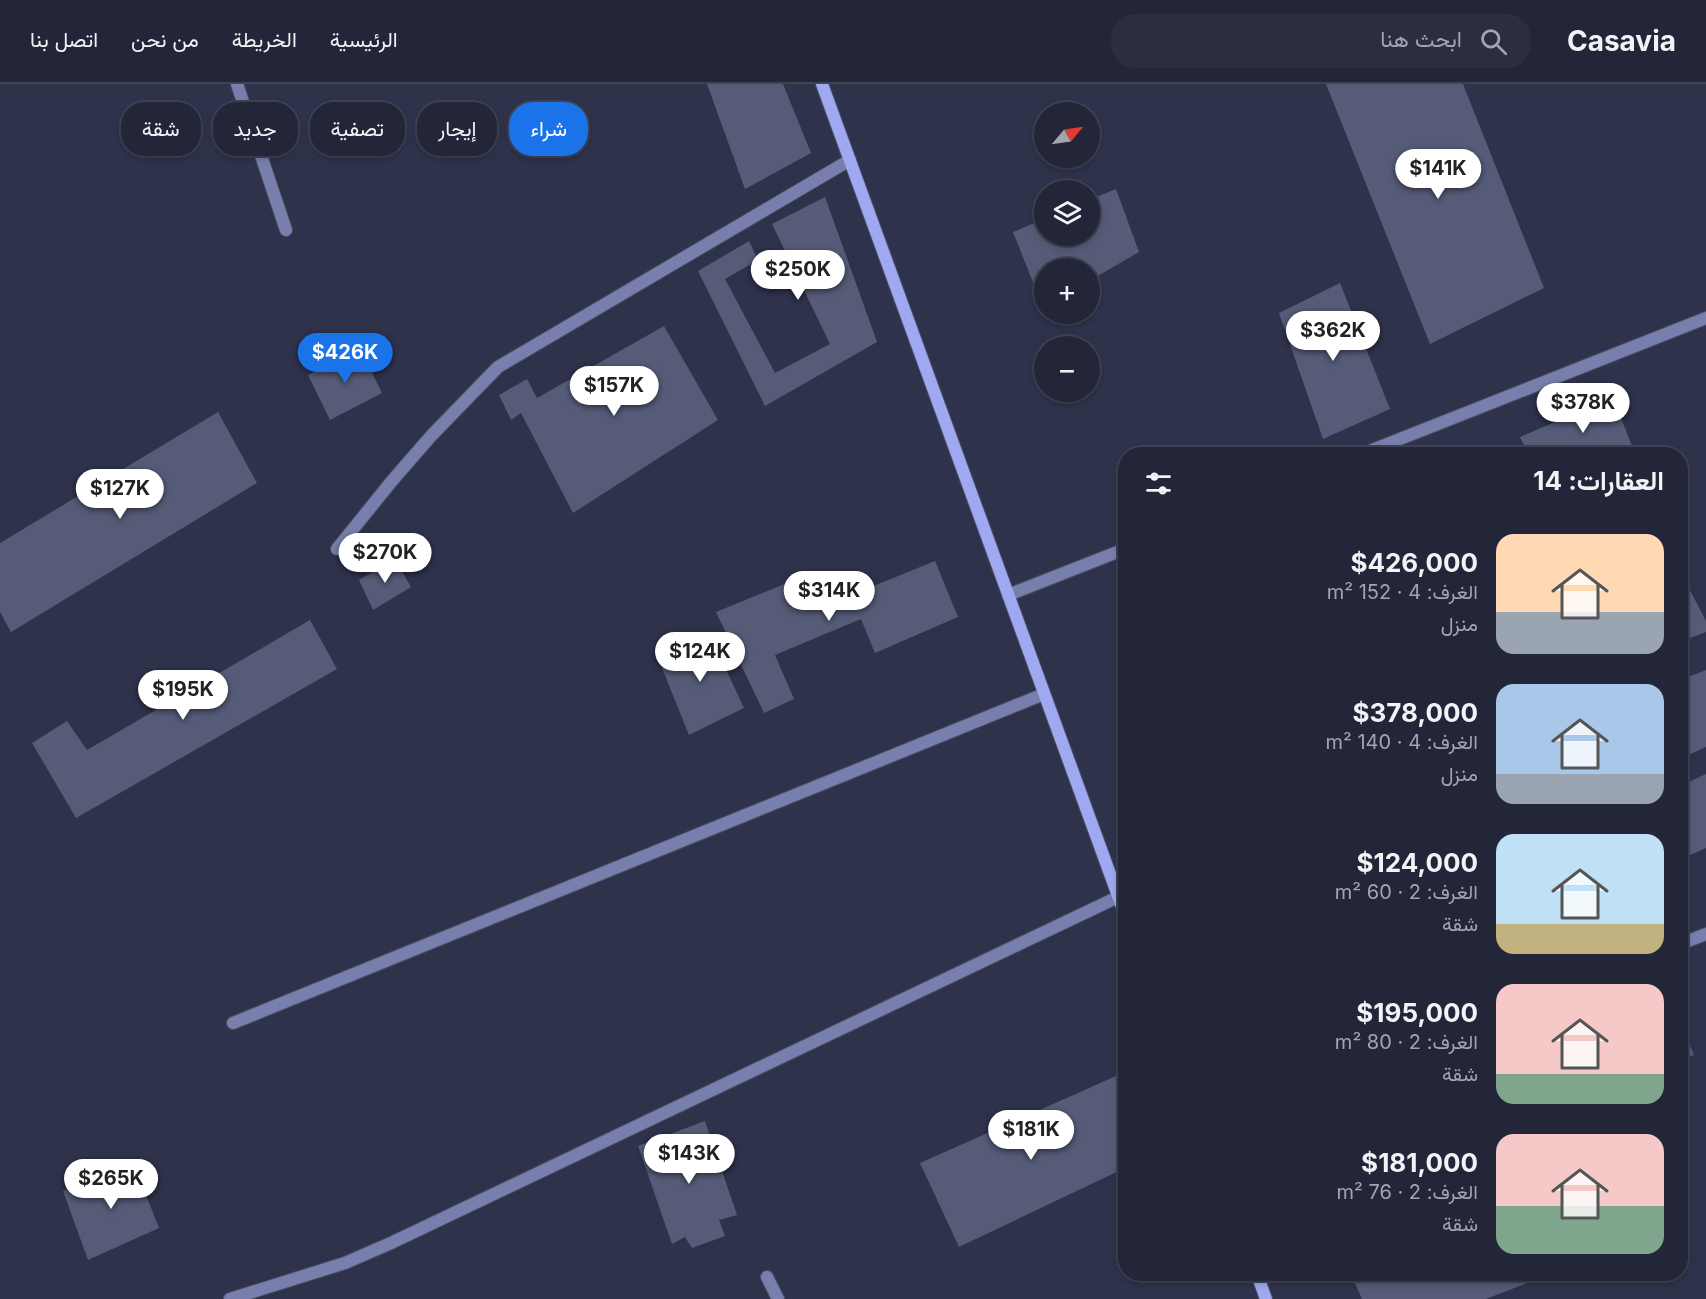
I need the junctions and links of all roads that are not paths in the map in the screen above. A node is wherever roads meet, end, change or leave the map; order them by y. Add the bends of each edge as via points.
1 (237, 84) edge
2 (822, 84) edge
3 (850, 160) junction
4 (286, 230) dead end
5 (1706, 318) edge
6 (1380, 447) edge
7 (337, 549) dead end
8 (1118, 552) edge
9 (1008, 595) junction
10 (1044, 694) junction
11 (1118, 897) joint
12 (1706, 934) edge
13 (1688, 941) edge
14 (233, 1023) dead end
15 (767, 1278) dead end
16 (1260, 1281) edge
17 (230, 1299) edge
18 (778, 1299) edge
19 (1266, 1299) edge

1 - 4 street
2 - 3 street
3 - 7 street via 498,367 431,436
3 - 9 street
5 - 6 street
8 - 9 street
9 - 10 street
10 - 11 street
10 - 14 street
11 - 17 street via 391,1243 345,1263
12 - 13 street
15 - 18 street
16 - 19 street

